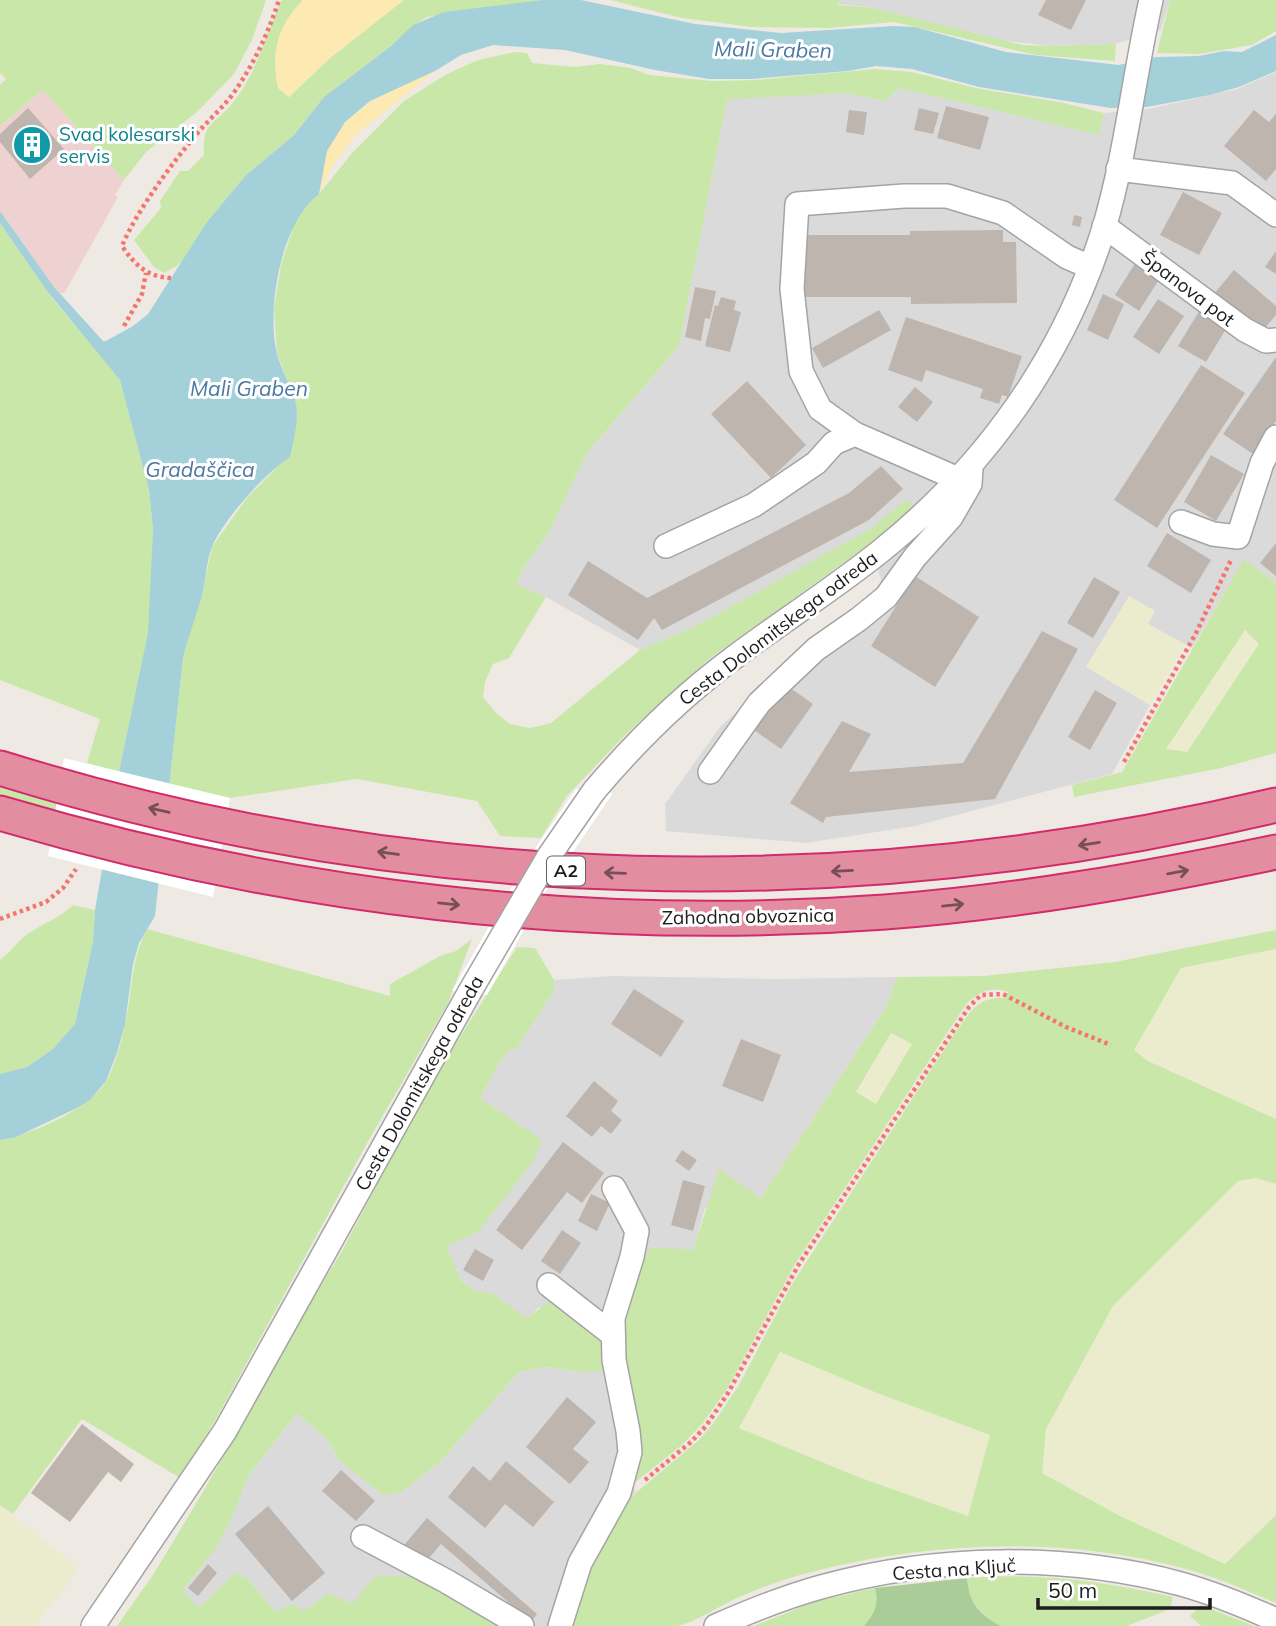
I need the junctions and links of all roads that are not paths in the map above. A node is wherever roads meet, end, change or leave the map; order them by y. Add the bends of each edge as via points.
1 (1151, 0) edge
2 (1118, 169) junction
3 (1276, 215) edge
4 (1104, 226) junction
5 (1090, 267) junction
6 (1276, 340) edge
7 (855, 434) junction
8 (1276, 437) edge
9 (965, 471) junction
10 (1181, 522) dead end
11 (666, 546) dead end
12 (0, 768) edge
13 (710, 772) dead end
14 (1276, 805) edge
15 (0, 813) edge
16 (1276, 852) edge
17 (614, 1188) dead end
18 (549, 1285) dead end
19 (613, 1335) junction
20 (363, 1537) dead end
21 (1276, 1620) edge
22 (93, 1626) edge
23 (522, 1626) edge
24 (560, 1626) edge
25 (716, 1626) edge

1 - 2 street, Cesta Dolomitskega odreda
2 - 3 street via 1231,183
2 - 4 street, Cesta Dolomitskega odreda
4 - 5 street, Cesta Dolomitskega odreda
4 - 6 street, Španova pot via 1245,330 1266,341
5 - 7 street via 1003,214 947,196 797,204 792,289 801,371 820,408
5 - 9 street, Cesta Dolomitskega odreda via 1038,377
7 - 9 street
7 - 11 street via 834,443 816,463 754,505
8 - 10 street via 1262,463 1238,537
9 - 13 street via 970,484 951,517 886,597 816,649 759,703
9 - 22 street, Cesta Dolomitskega odreda, bridge via 883,549 677,703 594,791 542,867 469,993 225,1431
14 -> 12 highway, A2 via 1157,831 910,867 663,875 535,869 294,839 225,826
15 -> 16 highway, Zahodna obvoznica / A2 via 218,868 354,892 472,906 625,916 885,912 1130,881
17 - 19 street via 637,1231 613,1318
18 - 19 street
19 - 24 street via 630,1452 615,1500 580,1563
20 - 23 street
21 - 25 street, Cesta na Ključ via 1182,1585 1135,1574 1001,1563 939,1566 851,1580

